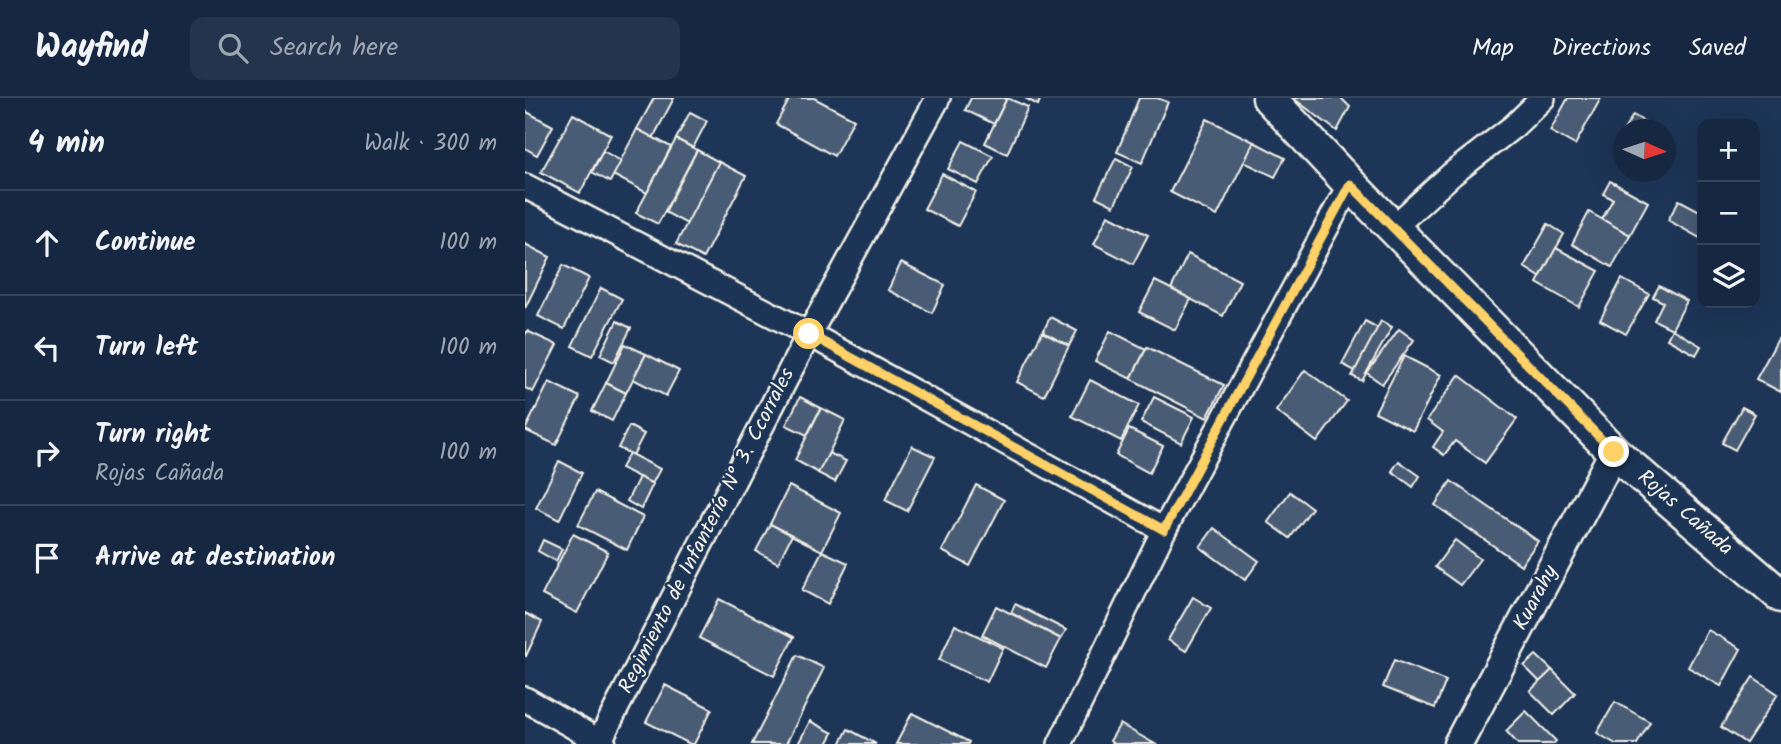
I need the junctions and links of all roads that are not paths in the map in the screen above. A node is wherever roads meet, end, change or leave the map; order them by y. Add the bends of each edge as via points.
1 (938, 98) edge
2 (1543, 98) edge
3 (1271, 99) edge
4 (1350, 184) junction
5 (525, 186) edge
6 (1394, 227) junction
7 (809, 334) junction
8 (1614, 452) junction
9 (1164, 530) junction
10 (1781, 596) edge
11 (525, 699) edge
12 (601, 743) edge
13 (1060, 744) edge
14 (1458, 744) edge

1 - 7 street, Regimiento de Infantería N° 3. Ccorrales
2 - 6 street
3 - 4 main road, Rojas Cañada
4 - 6 main road, Rojas Cañada
4 - 9 street
5 - 7 street
6 - 8 main road, Rojas Cañada
7 - 9 street
7 - 12 street, Regimiento de Infantería N° 3. Ccorrales
8 - 10 main road, Rojas Cañada
8 - 14 street, Kuarahy
9 - 13 street
11 - 12 street

